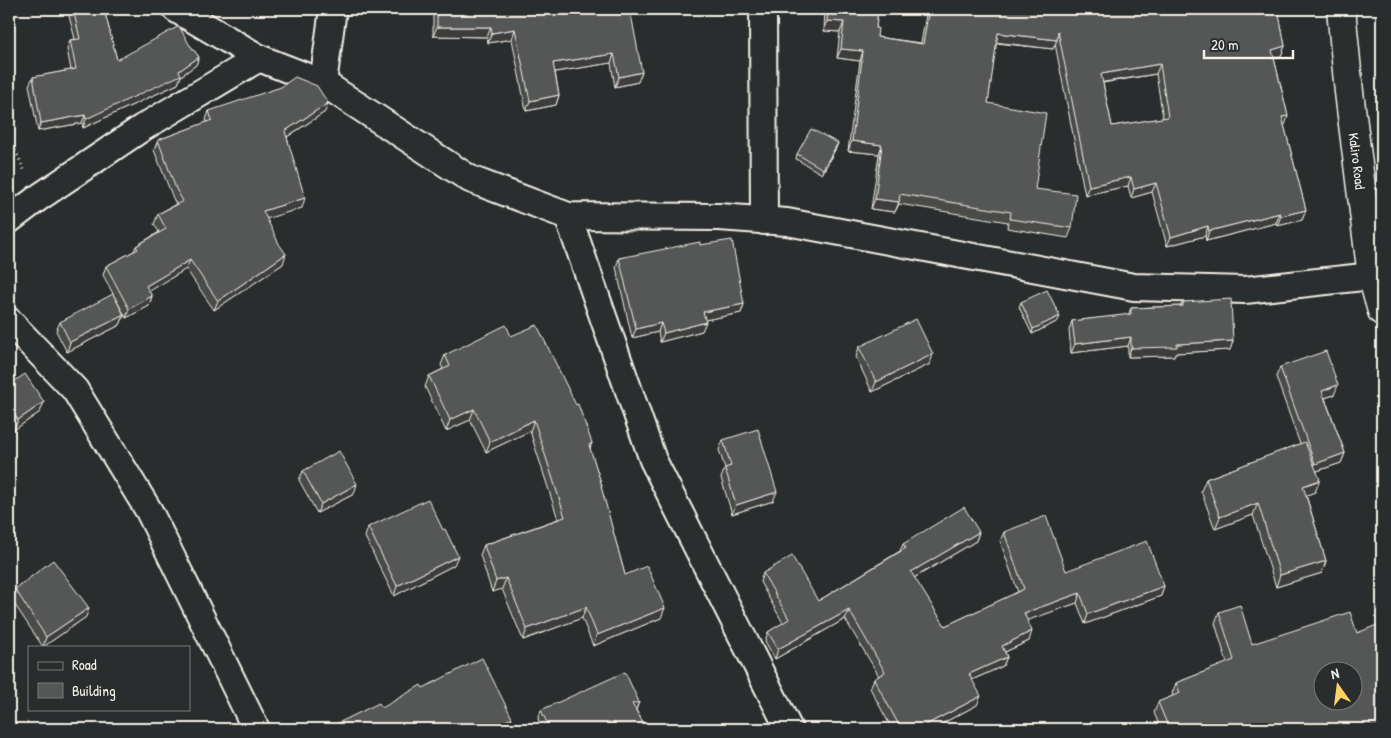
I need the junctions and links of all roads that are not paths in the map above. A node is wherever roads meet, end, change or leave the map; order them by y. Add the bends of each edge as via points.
1 (176, 9) edge
2 (333, 9) edge
3 (763, 9) edge
4 (1341, 9) edge
5 (258, 58) junction
6 (323, 83) junction
7 (568, 216) junction
8 (9, 220) edge
9 (764, 221) junction
10 (1372, 276) junction
11 (1382, 311) edge
12 (9, 321) edge
13 (256, 729) edge
14 (789, 729) edge

1 - 5 street
2 - 6 street
3 - 9 street
4 - 10 main road, Kaliro Road
5 - 6 street
5 - 8 street via 142,128
6 - 7 street via 470,178
7 - 9 street
7 - 14 street via 653,460
9 - 10 street via 787,222 1134,287 1245,290
10 - 11 main road, Kaliro Road
12 - 13 street via 75,390 149,511

